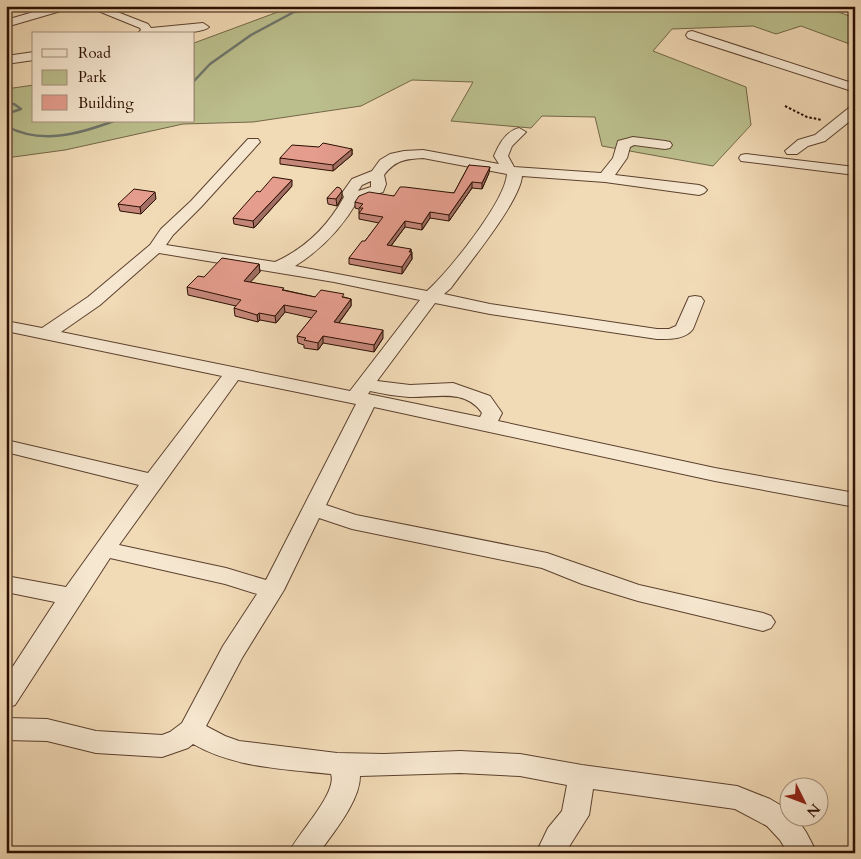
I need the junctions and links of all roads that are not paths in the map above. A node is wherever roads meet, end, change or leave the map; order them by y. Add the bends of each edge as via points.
1 (66, 6) edge
2 (91, 6) edge
3 (6, 24) edge
4 (204, 27) dead end
5 (146, 32) edge
6 (168, 32) edge
7 (692, 34) dead end
8 (32, 56) edge
9 (6, 60) edge
10 (855, 88) edge
11 (855, 110) edge
12 (519, 132) dead end
13 (253, 142) dead end
14 (665, 145) dead end
15 (792, 151) dead end
16 (746, 158) dead end
17 (511, 170) junction
18 (855, 172) edge
19 (604, 178) junction
20 (699, 190) dead end
21 (156, 248) junction
22 (289, 266) junction
23 (431, 296) junction
24 (695, 301) dead end
25 (6, 326) edge
26 (46, 334) junction
27 (233, 374) junction
28 (363, 394) junction
29 (486, 424) junction
30 (6, 446) edge
31 (152, 481) junction
32 (855, 500) edge
33 (313, 508) junction
34 (104, 549) junction
35 (6, 584) edge
36 (272, 590) junction
37 (71, 597) junction
38 (763, 622) dead end
39 (6, 698) edge
40 (6, 729) edge
41 (191, 730) junction
42 (337, 764) junction
43 (582, 776) junction
44 (303, 853) edge
45 (550, 853) edge
46 (803, 853) edge

1 - 3 street
2 - 5 street via 144,26
4 - 6 street
7 - 10 street
8 - 9 street
11 - 15 street via 820,138
12 - 17 street via 506,144 501,156
13 - 21 street via 166,232
14 - 19 street via 633,141 623,144 620,158
16 - 18 street
17 - 19 street
17 - 22 street via 423,154 395,157 385,163 377,175 378,189 352,197 342,216 319,242
17 - 23 street via 514,183 497,214 445,284
19 - 20 street
21 - 22 street
21 - 26 street via 94,301
22 - 23 street
23 - 24 street via 490,309 657,334 672,334 684,329
23 - 28 street
25 - 26 street
26 - 27 street
27 - 28 street
27 - 31 street
28 - 29 street
28 - 29 street via 382,388 410,391 453,389 484,400 492,413
28 - 33 street
29 - 32 street via 729,477
30 - 31 street
31 - 34 street
33 - 36 street
33 - 38 street via 352,522 546,561 638,593
34 - 36 street via 226,576
34 - 37 street
35 - 37 street
36 - 41 street via 232,653
37 - 39 street
40 - 41 street via 47,730 96,742 145,746 162,746 179,740
41 - 42 street via 239,752
42 - 43 street via 460,762 520,765
42 - 44 street via 346,770 348,778 343,795
43 - 45 street via 575,815
43 - 46 street via 737,798 782,820

